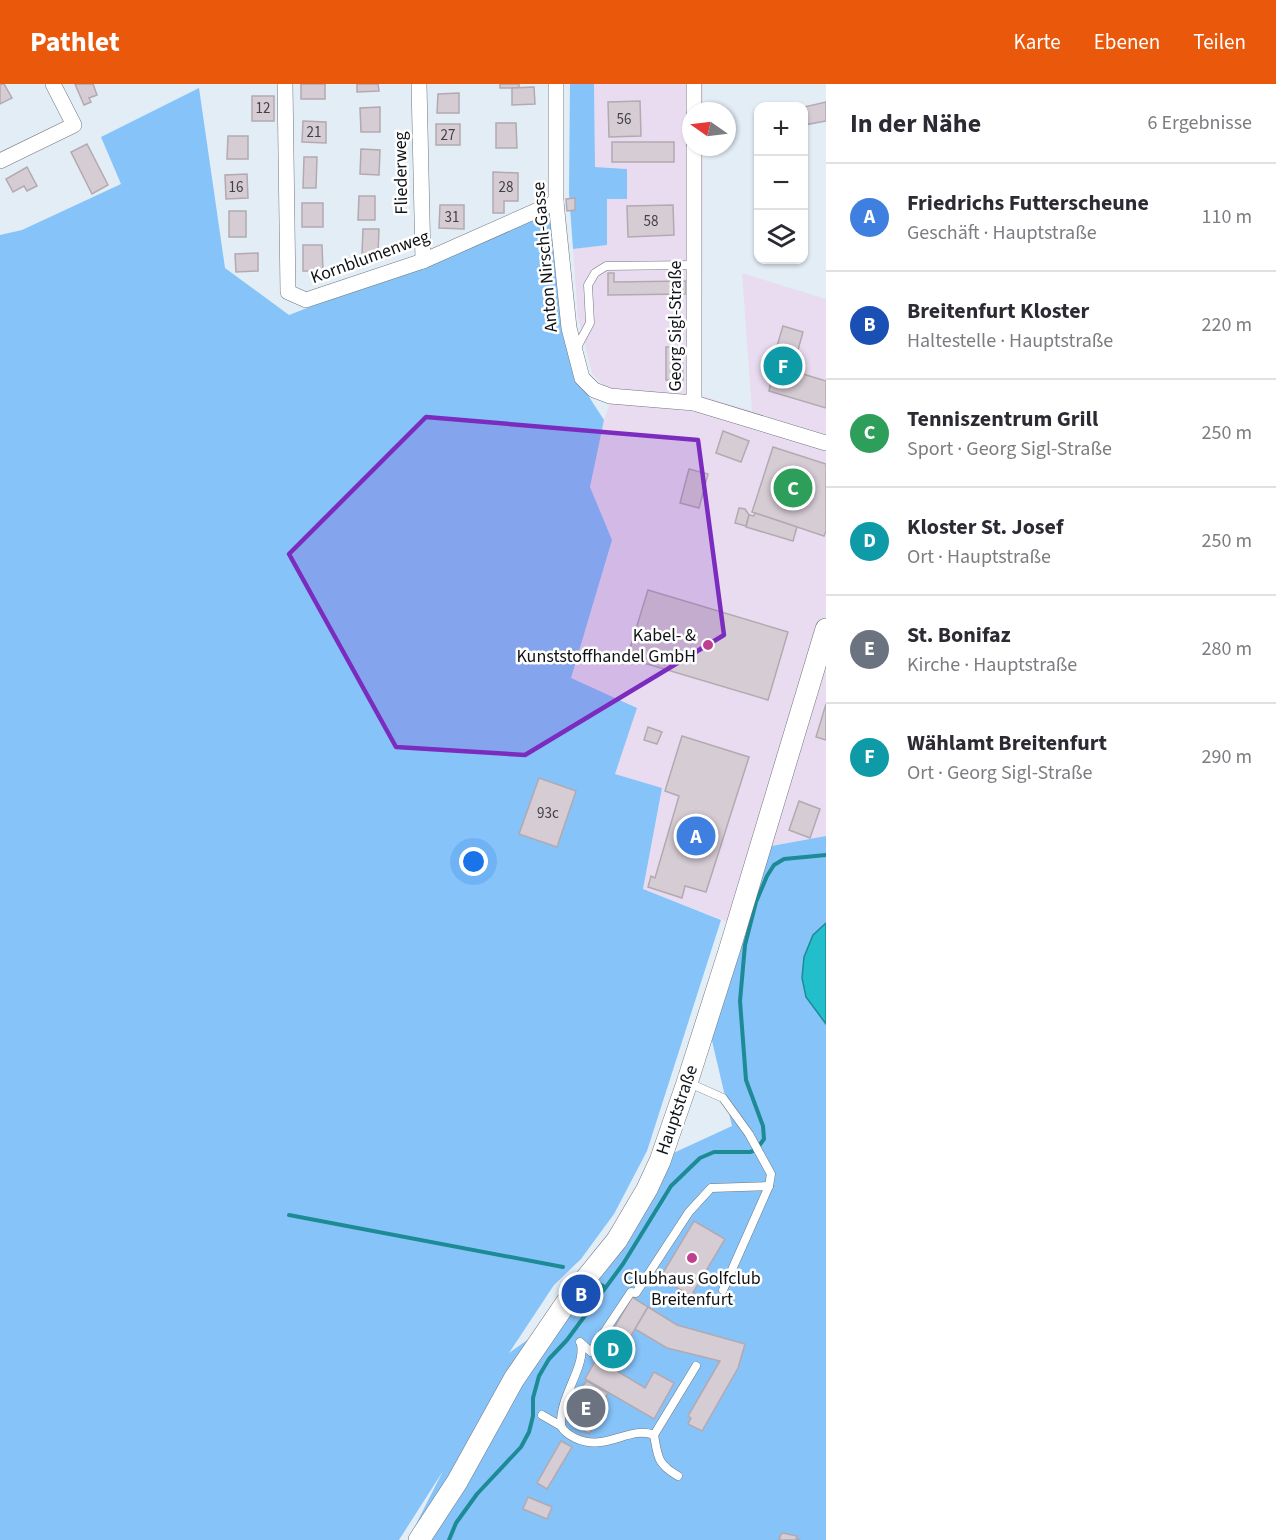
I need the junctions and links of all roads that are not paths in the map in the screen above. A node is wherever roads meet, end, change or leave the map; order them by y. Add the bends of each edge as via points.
1 (53, 84) edge
2 (285, 84) edge
3 (419, 84) edge
4 (556, 84) edge
5 (694, 84) edge
6 (694, 102) edge
7 (694, 156) edge
8 (0, 161) edge
9 (556, 202) junction
10 (423, 261) junction
11 (694, 265) junction
12 (576, 350) junction
13 (694, 402) junction
14 (826, 443) edge
15 (826, 629) edge
16 (687, 1083) junction
17 (769, 1186) junction
18 (723, 1290) dead end
19 (696, 1366) dead end
20 (543, 1415) dead end
21 (561, 1426) junction
22 (654, 1435) junction
23 (678, 1476) dead end
24 (419, 1540) edge

1 - 8 street via 74,125
2 - 10 street, Kornblumenweg via 288,292 306,300
3 - 10 street, Fliederweg
4 - 9 street, Anton Nirschl-Gasse
5 - 6 street
7 - 11 street, Georg Sigl-Straße
9 - 10 street, Kornblumenweg
9 - 12 street, Anton Nirschl-Gasse via 569,328
11 - 12 lane via 606,266 595,273 588,285 590,323
11 - 13 street, Georg Sigl-Straße
12 - 13 street, Anton Nirschl-Gasse via 582,378 594,390 610,396
13 - 14 street, Georg Sigl-Straße
15 - 16 main road, Hauptstraße
16 - 17 lane via 723,1098 769,1168
16 - 24 main road, Hauptstraße via 647,1189 616,1240 573,1289 531,1353 509,1397
17 - 18 lane
17 - 21 lane via 711,1188 689,1212 636,1293 631,1292 591,1352 580,1342 582,1353 561,1408
19 - 22 lane
20 - 21 lane
21 - 22 lane via 568,1434 587,1442 609,1442 639,1432
22 - 23 lane via 659,1461

